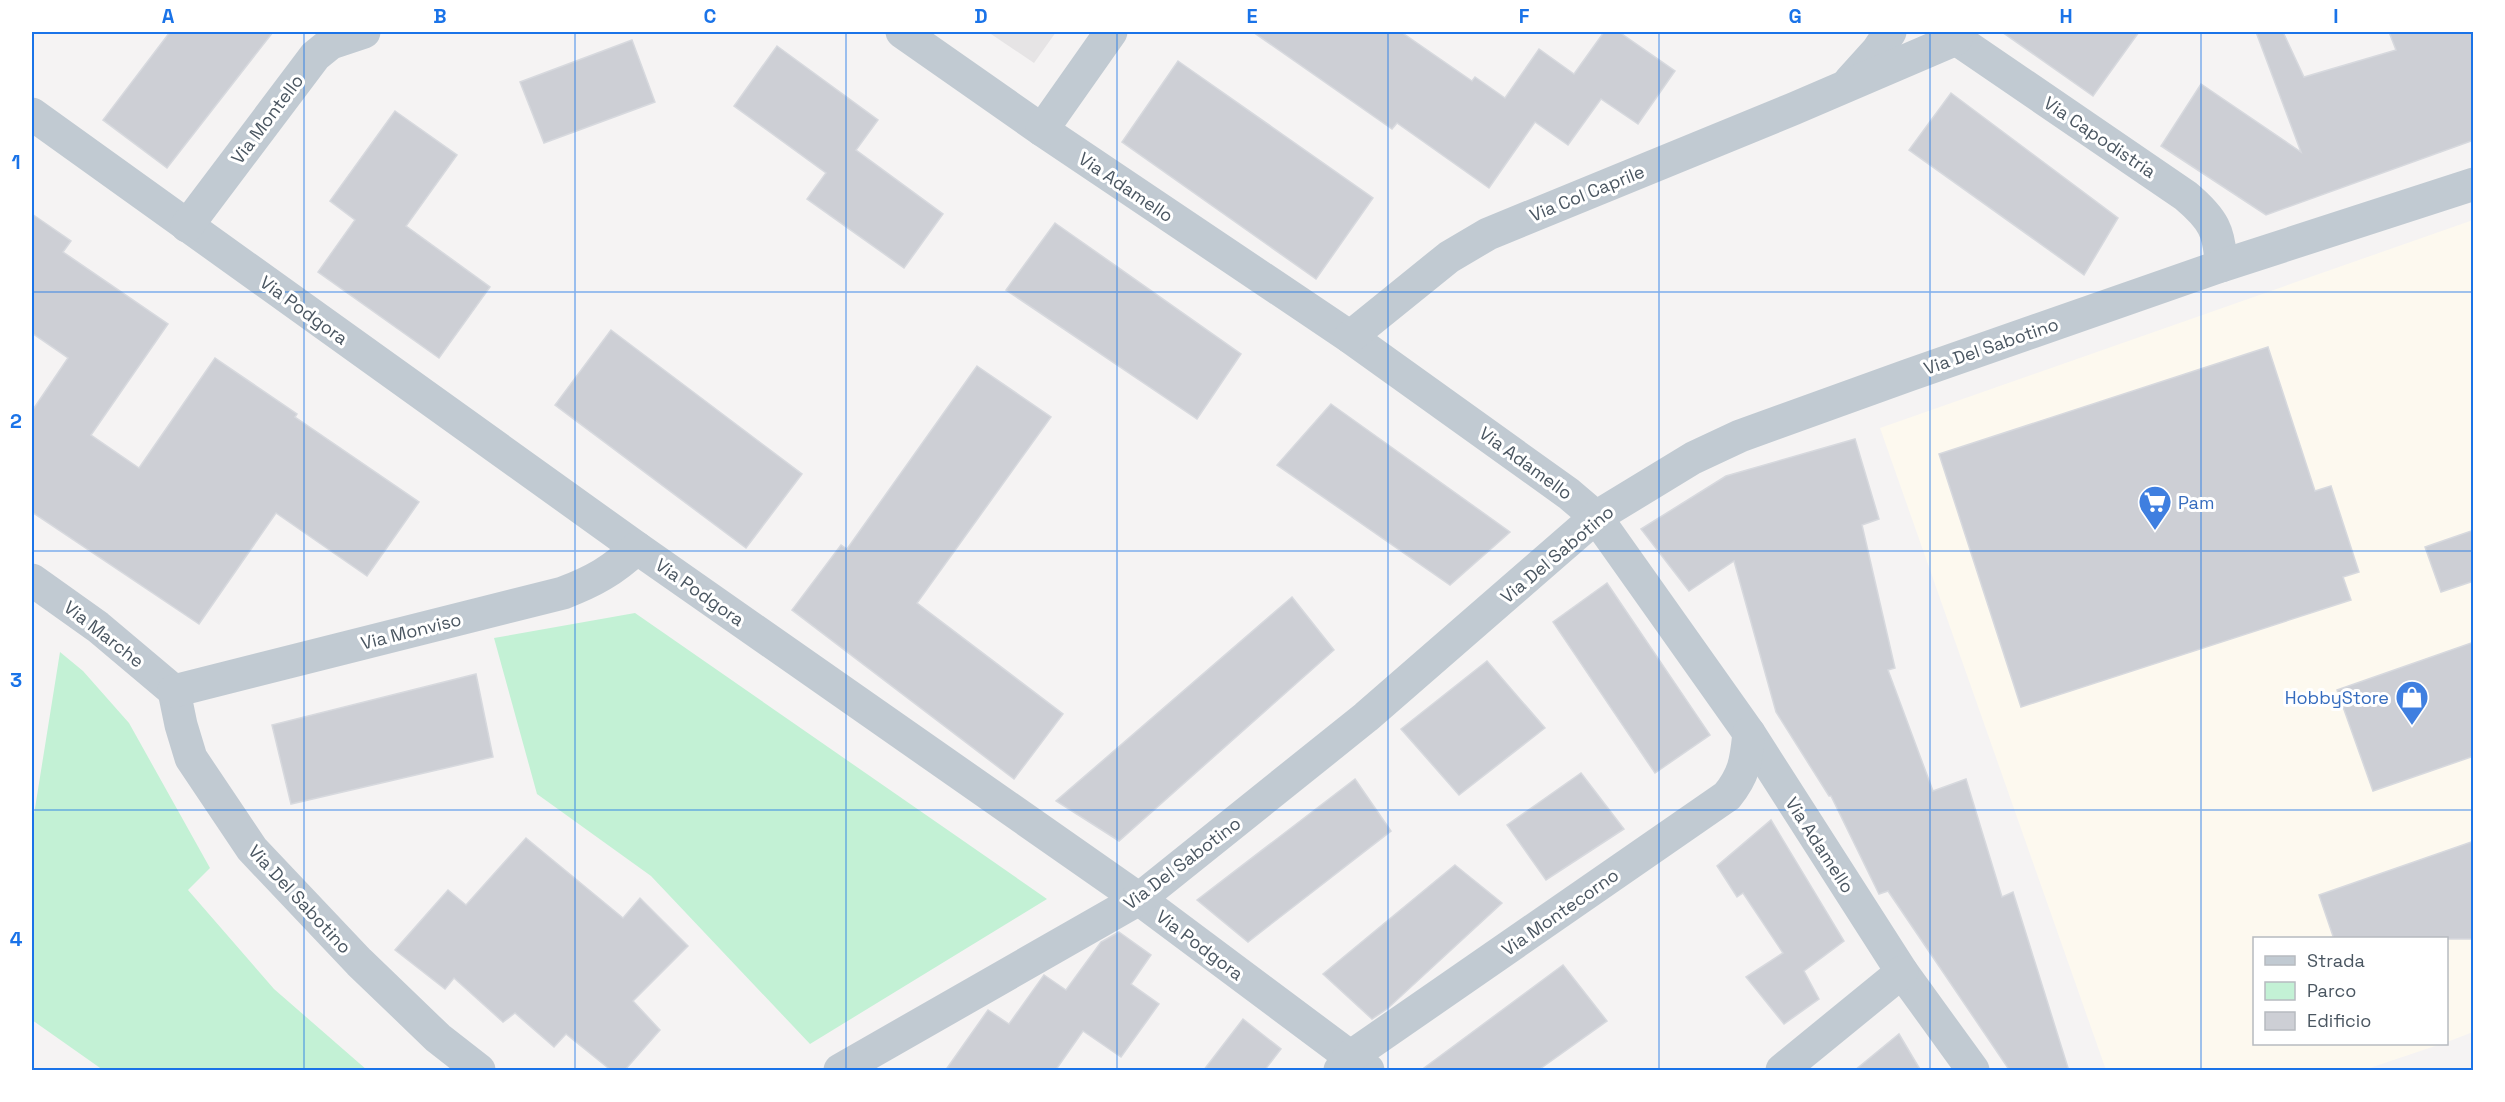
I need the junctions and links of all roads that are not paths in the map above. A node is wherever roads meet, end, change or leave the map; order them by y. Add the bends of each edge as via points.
1 (364, 32) edge
2 (902, 32) edge
3 (1111, 32) edge
4 (1890, 32) edge
5 (1951, 35) edge
6 (1845, 86) junction
7 (32, 114) edge
8 (1042, 130) junction
9 (2474, 184) edge
10 (187, 226) junction
11 (2222, 266) junction
12 (1350, 337) junction
13 (1596, 517) junction
14 (637, 549) junction
15 (32, 580) edge
16 (174, 691) junction
17 (1749, 733) junction
18 (1139, 899) junction
19 (1902, 972) junction
20 (1352, 1066) edge
21 (479, 1071) edge
22 (840, 1071) edge
23 (1782, 1071) edge
24 (1973, 1071) edge

1 - 10 street, Via Montello via 331,43 315,56
2 - 8 street, Via Adamello
3 - 8 street
4 - 6 street, Via Col Caprile
5 - 6 street, Via Col Caprile
5 - 11 street, Via Capodistria via 2186,196 2212,221
6 - 12 street, Via Col Caprile via 1488,234 1449,257
7 - 10 street, Via Podgora
8 - 12 street, Via Adamello
9 - 11 street, Via Del Sabotino
10 - 14 street, Via Podgora
11 - 13 street, Via Del Sabotino via 1740,436 1693,458
12 - 13 street, Via Adamello
13 - 17 street, Via Adamello
13 - 18 street, Via Del Sabotino via 1366,717
14 - 16 street, Via Monviso via 604,575 563,593
14 - 18 street, Via Podgora
15 - 16 street, Via Marche via 99,627
16 - 21 street, Via Del Sabotino via 190,758 252,849 359,962 438,1038
17 - 19 street, Via Adamello
17 - 20 street, Via Montecorno via 1740,780 1727,796
18 - 20 street, Via Podgora
18 - 22 street, Via Del Sabotino
19 - 23 street
19 - 24 street, Via Adamello

